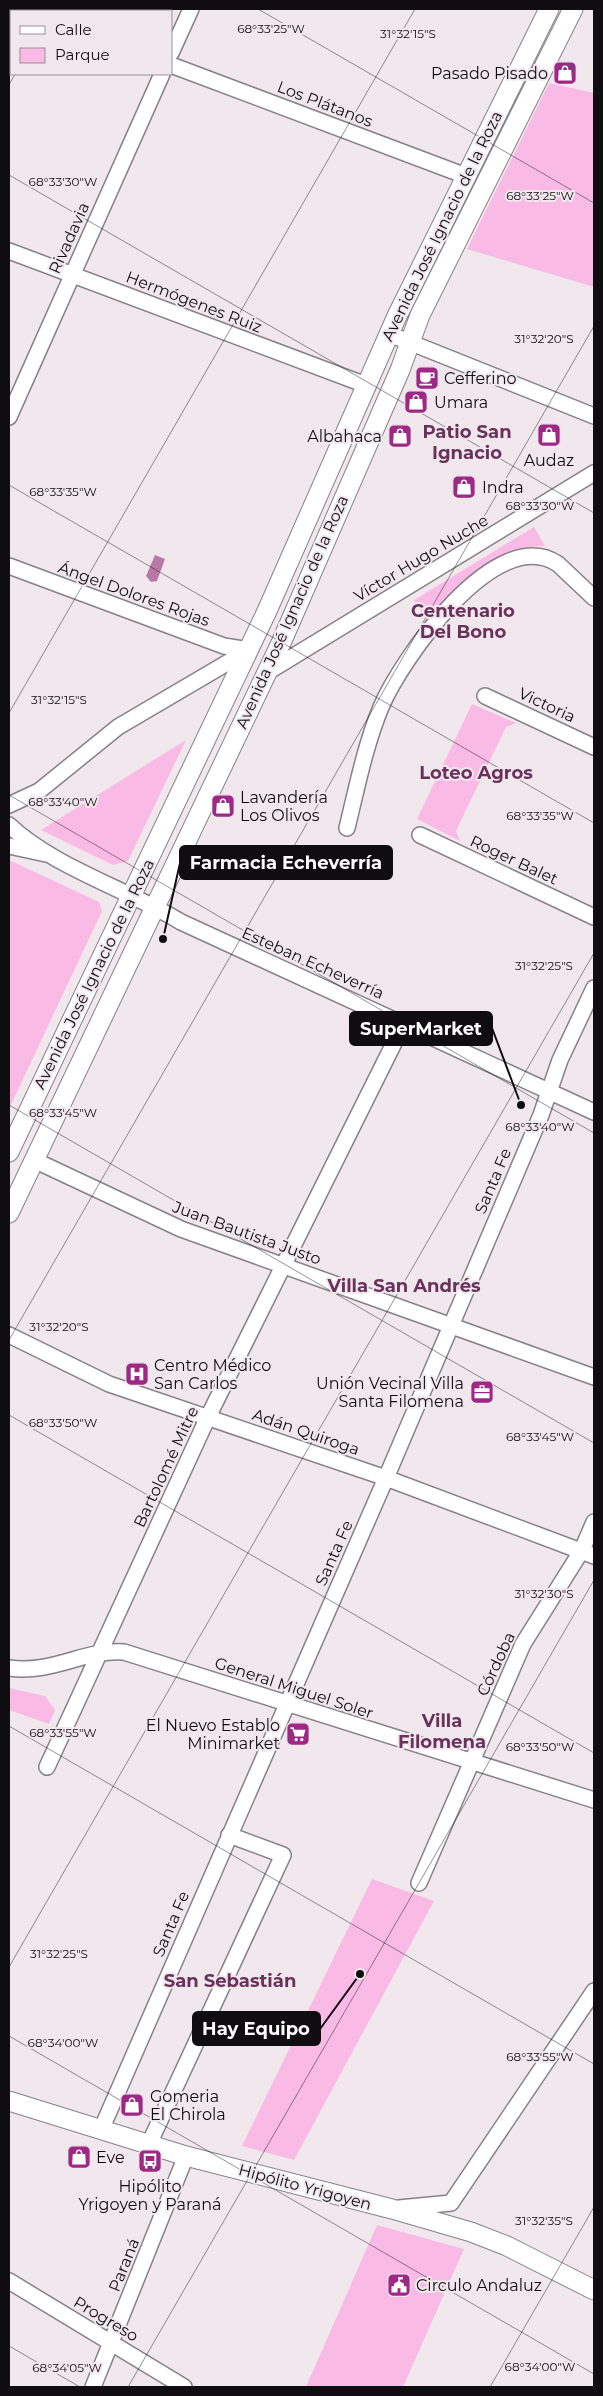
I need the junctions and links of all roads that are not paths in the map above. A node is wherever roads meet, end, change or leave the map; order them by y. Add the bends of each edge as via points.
1 (191, 9) edge
2 (549, 9) edge
3 (573, 9) edge
4 (172, 50) edge
5 (172, 65) edge
6 (162, 75) edge
7 (466, 176) junction
8 (9, 251) edge
9 (72, 275) junction
10 (389, 334) junction
11 (410, 343) junction
12 (366, 385) junction
13 (9, 416) edge
14 (594, 416) edge
15 (594, 474) edge
16 (9, 566) edge
17 (594, 598) edge
18 (249, 650) junction
19 (266, 673) junction
20 (485, 696) dead end
21 (594, 747) edge
22 (9, 805) edge
23 (9, 825) edge
24 (347, 828) dead end
25 (420, 835) dead end
26 (9, 846) edge
27 (46, 854) junction
28 (132, 895) junction
29 (155, 906) junction
30 (594, 917) edge
31 (594, 988) edge
32 (404, 1023) junction
33 (549, 1091) junction
34 (594, 1112) edge
35 (9, 1152) edge
36 (34, 1160) junction
37 (9, 1213) edge
38 (283, 1266) junction
39 (451, 1325) junction
40 (9, 1335) edge
41 (594, 1377) edge
42 (208, 1417) junction
43 (386, 1478) junction
44 (594, 1522) edge
45 (588, 1553) edge
46 (98, 1655) junction
47 (9, 1668) edge
48 (286, 1704) junction
49 (472, 1762) junction
50 (47, 1767) dead end
51 (594, 1800) edge
52 (229, 1835) junction
53 (419, 1883) dead end
54 (594, 1991) edge
55 (9, 2101) edge
56 (101, 2130) junction
57 (149, 2144) junction
58 (186, 2156) junction
59 (392, 2209) junction
60 (9, 2281) edge
61 (594, 2290) edge
62 (111, 2343) junction
63 (93, 2387) edge
64 (184, 2387) edge

1 - 4 street
2 - 7 main road, Avenida José Ignacio de la Roza
3 - 11 main road, Avenida José Ignacio de la Roza via 420,315
5 - 7 street, Los Plátanos
6 - 9 street, Rivadavia
7 - 10 main road, Avenida José Ignacio de la Roza
8 - 9 street, Hermógenes Ruiz
9 - 12 street, Hermógenes Ruiz
9 - 13 street, Rivadavia
10 - 11 street
10 - 12 main road, Avenida José Ignacio de la Roza
11 - 14 street
11 - 19 main road, Avenida José Ignacio de la Roza
12 - 18 main road, Avenida José Ignacio de la Roza
15 - 19 street, Víctor Hugo Nuche
16 - 18 street, Ángel Dolores Rojas via 224,646
17 - 24 street via 558,564 539,558 513,560 500,565 461,595 419,645 388,693 364,758
18 - 22 street via 118,727 39,791
18 - 28 main road, Avenida José Ignacio de la Roza
19 - 29 main road, Avenida José Ignacio de la Roza
20 - 21 street, Victoria
23 - 27 street, Esteban Echeverría
25 - 30 street, Roger Balet
26 - 27 street, Esteban Echeverría
27 - 28 street, Esteban Echeverría
28 - 29 street, Esteban Echeverría
28 - 35 main road, Avenida José Ignacio de la Roza
29 - 32 street, Esteban Echeverría via 181,922
29 - 36 main road, Avenida José Ignacio de la Roza
31 - 33 street, Santa Fe
32 - 33 street, Esteban Echeverría
32 - 38 street, Bartolomé Mitre
33 - 34 street, Esteban Echeverría
33 - 39 street, Santa Fe
36 - 37 main road, Avenida José Ignacio de la Roza
36 - 38 street, Juan Bautista Justo via 181,1229
38 - 39 street, Juan Bautista Justo
38 - 42 street, Bartolomé Mitre
39 - 41 street, Juan Bautista Justo
39 - 43 street, Santa Fe
40 - 42 street, Adán Quiroga via 109,1384
42 - 43 street, Adán Quiroga
42 - 46 street, Bartolomé Mitre
43 - 45 street, Adán Quiroga
43 - 48 street, Santa Fe
44 - 45 street, Córdoba
45 - 49 street, Córdoba via 523,1644
46 - 47 street, General Miguel Soler via 40,1669
46 - 48 street, General Miguel Soler via 114,1652 135,1655
46 - 50 street, Bartolomé Mitre
48 - 49 street, General Miguel Soler
48 - 52 street, Santa Fe
49 - 51 street, General Miguel Soler
49 - 53 street, Córdoba
52 - 56 street, Santa Fe
52 - 57 street via 283,1855
54 - 59 street via 451,2204
55 - 56 main road, Hipólito Yrigoyen
56 - 57 main road, Hipólito Yrigoyen
57 - 58 main road, Hipólito Yrigoyen
58 - 59 main road, Hipólito Yrigoyen
58 - 62 street, Paraná
59 - 61 main road, Hipólito Yrigoyen via 489,2239
60 - 62 street, Progreso
62 - 63 street, Paraná
62 - 64 street, Progreso

